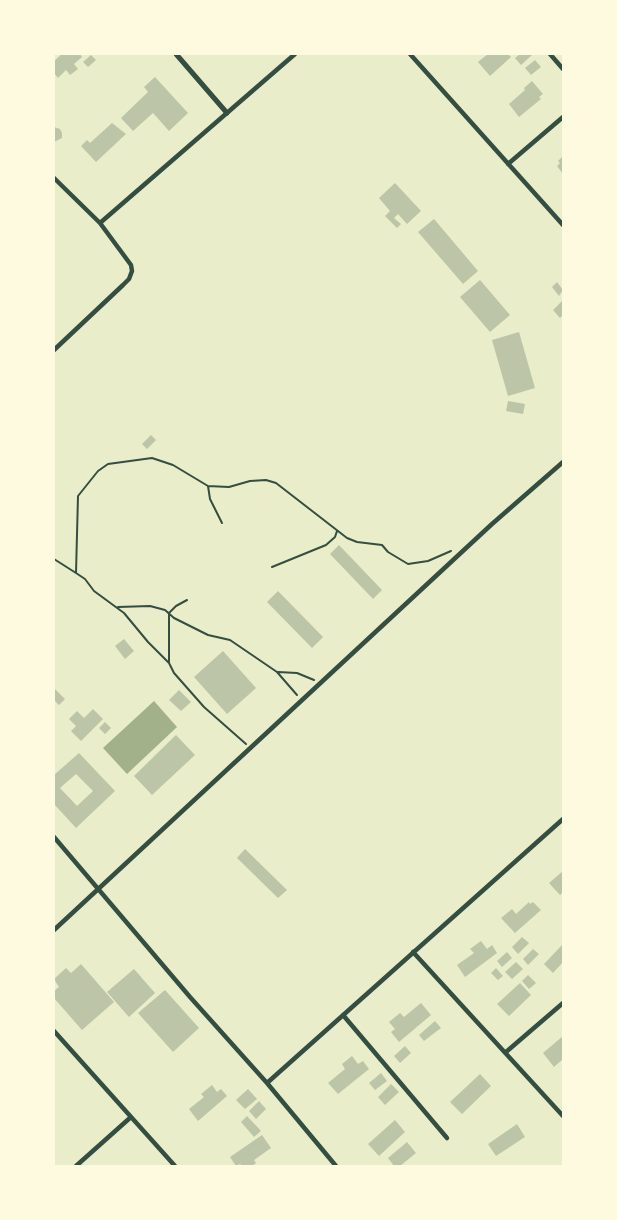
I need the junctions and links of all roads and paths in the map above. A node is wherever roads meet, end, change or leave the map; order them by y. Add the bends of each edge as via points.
1 (176, 54) edge
2 (295, 54) edge
3 (410, 54) edge
4 (550, 54) edge
5 (563, 69) edge
6 (227, 113) junction
7 (563, 117) edge
8 (508, 164) junction
9 (54, 178) edge
10 (100, 223) junction
11 (563, 225) edge
12 (54, 350) edge
13 (563, 462) edge
14 (208, 486) junction
15 (222, 523) dead end
16 (337, 531) junction
17 (453, 550) dead end
18 (54, 559) edge
19 (272, 567) dead end
20 (76, 573) junction
21 (187, 600) dead end
22 (117, 607) junction
23 (169, 613) junction
24 (169, 663) junction
25 (277, 672) junction
26 (321, 682) junction
27 (303, 700) junction
28 (253, 747) junction
29 (563, 819) edge
30 (54, 837) edge
31 (98, 891) junction
32 (54, 930) edge
33 (412, 952) junction
34 (563, 1002) edge
35 (343, 1015) junction
36 (54, 1031) edge
37 (506, 1052) junction
38 (267, 1083) junction
39 (563, 1116) edge
40 (131, 1117) junction
41 (447, 1138) dead end
42 (76, 1166) edge
43 (175, 1166) edge
44 (336, 1166) edge

1 - 6 street
2 - 6 street
3 - 8 street
4 - 5 street
6 - 10 street
7 - 8 street
8 - 11 street
9 - 10 street
10 - 12 street via 131,265 129,279
13 - 26 street
14 - 15 path via 210,499
14 - 16 path via 229,488 266,480 276,483
14 - 20 path via 173,464 152,458 108,464 78,496
16 - 17 path via 357,542 382,545 408,564 428,561
16 - 19 path via 326,545
18 - 20 path
20 - 22 path
21 - 23 path
22 - 23 path via 150,606
22 - 24 path
23 - 24 path
23 - 25 path via 208,635 230,640
24 - 28 path via 204,707 242,742
25 - 26 path via 297,673
25 - 27 path
26 - 27 street
27 - 28 street
28 - 31 street
29 - 33 street
30 - 31 street
31 - 32 street
31 - 38 street
33 - 35 street
33 - 37 street
34 - 37 street
35 - 38 street
35 - 41 street
36 - 40 street
37 - 39 street
38 - 44 street
40 - 42 street
40 - 43 street

